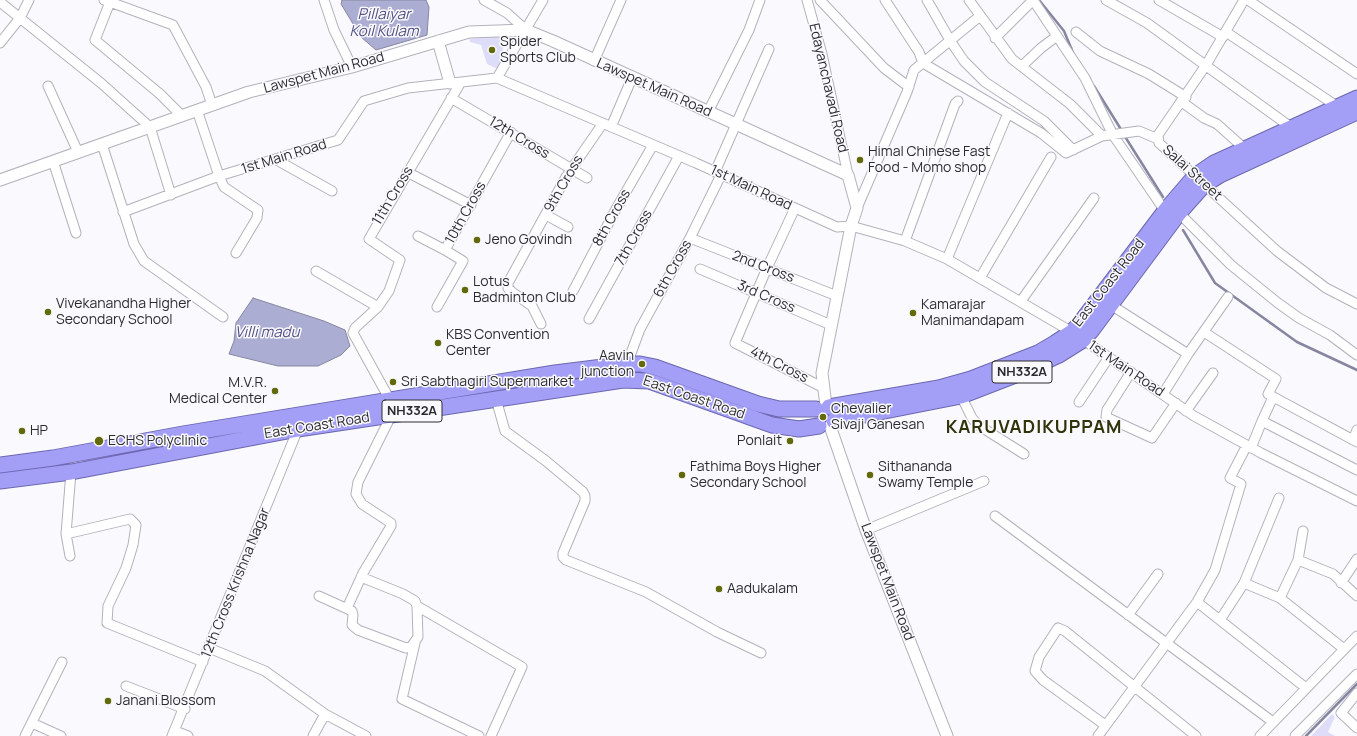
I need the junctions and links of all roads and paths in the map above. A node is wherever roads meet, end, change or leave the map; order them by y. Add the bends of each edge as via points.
1 (29, 0) edge
2 (324, 0) edge
3 (484, 0) edge
4 (543, 0) edge
5 (621, 0) edge
6 (760, 0) edge
7 (807, 0) edge
8 (820, 0) edge
9 (885, 0) edge
10 (927, 0) edge
11 (1033, 0) edge
12 (1106, 0) edge
13 (1159, 0) edge
14 (1244, 0) edge
15 (1248, 0) edge
16 (108, 1) edge
17 (970, 1) edge
18 (0, 2) edge
19 (980, 16) junction
20 (20, 18) junction
21 (526, 30) junction
22 (1076, 32) dead end
23 (1224, 34) junction
24 (1057, 36) junction
25 (995, 38) junction
26 (438, 41) junction
27 (950, 42) junction
28 (0, 43) edge
29 (769, 49) dead end
30 (594, 61) junction
31 (923, 63) junction
32 (1206, 65) junction
33 (1022, 66) junction
34 (352, 67) junction
35 (1357, 74) edge
36 (498, 78) junction
37 (632, 78) junction
38 (456, 83) junction
39 (48, 86) dead end
40 (909, 87) junction
41 (451, 98) junction
42 (1357, 98) edge
43 (1184, 99) junction
44 (958, 101) dead end
45 (212, 106) junction
46 (1338, 107) junction
47 (197, 110) junction
48 (708, 112) junction
49 (1357, 112) edge
50 (1008, 114) junction
51 (182, 116) junction
52 (607, 125) junction
53 (737, 125) junction
54 (150, 127) junction
55 (1292, 128) junction
56 (511, 132) junction
57 (1116, 134) junction
58 (1102, 136) junction
59 (1158, 139) junction
60 (102, 144) junction
61 (653, 145) junction
62 (1245, 149) junction
63 (1073, 150) junction
64 (78, 152) junction
65 (679, 156) junction
66 (1051, 157) dead end
67 (275, 159) junction
68 (53, 161) junction
69 (571, 169) junction
70 (407, 172) junction
71 (718, 173) junction
72 (848, 175) junction
73 (219, 176) junction
74 (587, 178) dead end
75 (0, 180) edge
76 (1200, 180) junction
77 (332, 191) dead end
78 (171, 195) junction
79 (1094, 198) dead end
80 (471, 205) junction
81 (795, 208) junction
82 (857, 208) junction
83 (123, 212) junction
84 (1172, 212) junction
85 (546, 215) junction
86 (851, 226) junction
87 (568, 227) dead end
88 (76, 233) dead end
89 (418, 236) dead end
90 (690, 238) junction
91 (905, 241) junction
92 (445, 250) junction
93 (236, 253) dead end
94 (947, 259) junction
95 (766, 268) junction
96 (700, 269) dead end
97 (316, 271) dead end
98 (980, 278) junction
99 (573, 291) dead end
100 (756, 293) junction
101 (837, 296) junction
102 (1228, 297) dead end
103 (1021, 301) junction
104 (1111, 304) junction
105 (1357, 304) edge
106 (437, 307) dead end
107 (378, 308) junction
108 (223, 317) dead end
109 (588, 319) dead end
110 (541, 324) dead end
111 (831, 326) junction
112 (1204, 332) junction
113 (1077, 336) junction
114 (1188, 354) junction
115 (1357, 355) edge
116 (1109, 357) junction
117 (627, 364) junction
118 (1131, 372) junction
119 (1213, 373) dead end
120 (822, 387) junction
121 (1163, 394) junction
122 (960, 396) junction
123 (1273, 397) junction
124 (496, 399) junction
125 (1079, 402) dead end
126 (1176, 404) junction
127 (391, 407) junction
128 (1186, 411) junction
129 (826, 416) junction
130 (1262, 421) junction
131 (298, 429) junction
132 (1357, 430) edge
133 (1355, 441) edge
134 (1249, 446) junction
135 (1024, 454) dead end
136 (0, 465) edge
137 (1357, 470) edge
138 (71, 472) junction
139 (0, 481) edge
140 (984, 481) dead end
141 (1279, 498) dead end
142 (1357, 501) edge
143 (995, 516) dead end
144 (866, 530) junction
145 (1303, 531) dead end
146 (66, 534) junction
147 (70, 556) dead end
148 (1357, 558) edge
149 (1298, 560) junction
150 (1158, 574) dead end
151 (361, 577) junction
152 (1244, 583) junction
153 (1341, 583) junction
154 (319, 596) dead end
155 (1357, 596) edge
156 (1280, 598) junction
157 (1197, 602) junction
158 (417, 606) junction
159 (347, 608) junction
160 (1128, 615) junction
161 (1220, 620) junction
162 (1357, 636) edge
163 (1166, 643) junction
164 (415, 644) junction
165 (209, 648) junction
166 (1344, 649) junction
167 (761, 654) dead end
168 (62, 662) dead end
169 (203, 662) junction
170 (1357, 674) edge
171 (126, 686) dead end
172 (1134, 686) junction
173 (1306, 688) junction
174 (1357, 693) edge
175 (185, 709) junction
176 (325, 714) junction
177 (1273, 722) junction
178 (32, 723) junction
179 (1105, 725) junction
180 (1357, 728) edge
181 (173, 733) edge
182 (25, 736) edge
183 (61, 736) edge
184 (188, 736) edge
185 (313, 736) edge
186 (366, 736) edge
187 (479, 736) edge
188 (491, 736) edge
189 (947, 736) edge
190 (1098, 736) edge
191 (1196, 736) edge
192 (1260, 736) edge
193 (1295, 736) edge

1 - 20 street
2 - 34 street via 334,30
3 - 21 street via 507,13
4 - 21 street
5 - 30 street
6 - 48 street via 749,30
7 - 72 street, Edayanchavadi Road via 822,54
8 - 40 street via 884,68
9 - 31 street via 919,52
10 - 27 street
11 - 24 street
11 - 25 street
12 - 32 street via 1147,23
13 - 23 street
14 - 23 street, Salai Street
15 - 35 street
16 - 45 street via 173,25 206,87
16 - 51 street via 95,40 160,94
17 - 19 street
18 - 20 street
19 - 25 street
19 - 27 street
20 - 28 street
20 - 54 street via 101,83
21 - 26 street, Lawspet Main Road via 469,32
21 - 30 street, Lawspet Main Road
21 - 36 street
22 - 43 street via 1100,51 1153,75
23 - 32 street, Salai Street
23 - 46 street
24 - 33 street
24 - 57 street via 1085,78
25 - 33 street via 1012,59
26 - 34 street, Lawspet Main Road
26 - 38 street
27 - 31 street
27 - 63 street via 964,61 986,82 1044,120
29 - 53 street, 6th Cross
30 - 37 street, Lawspet Main Road
31 - 40 street via 914,70
31 - 50 street
32 - 43 street, Salai Street
32 - 55 street
33 - 58 street via 1070,104
34 - 45 street, Lawspet Main Road via 249,92
36 - 38 street, 1st Main Road
36 - 52 street, 1st Main Road
37 - 48 street, Lawspet Main Road
37 - 52 street, 9th Cross
38 - 41 street, 11th Cross
38 - 67 street, 1st Main Road via 408,88 364,101 338,140
39 - 64 street
40 - 82 street
41 - 56 street, 12th Cross
41 - 70 street, 11th Cross
42 - 46 highway, East Coast Road / NH332A
43 - 59 street, Salai Street
43 - 62 street via 1204,118 1217,124
44 - 91 street
45 - 47 street, Lawspet Main Road
46 - 55 highway, East Coast Road / NH332A
47 - 51 street, Lawspet Main Road
47 - 73 street
48 - 53 street, Lawspet Main Road
49 - 76 highway, East Coast Road / NH332A via 1220,175
50 - 63 street via 1041,133 1066,153
50 - 94 street
51 - 54 street, Lawspet Main Road
52 - 61 street, 1st Main Road
52 - 69 street, 9th Cross
53 - 71 street, 6th Cross
53 - 72 street, Lawspet Main Road
54 - 60 street, Lawspet Main Road
54 - 78 street
55 - 62 highway, East Coast Road / NH332A
56 - 69 street, 12th Cross
56 - 80 street, 10th Cross
57 - 58 street
57 - 59 street via 1139,131
57 - 84 street
58 - 63 street
59 - 76 street, Salai Street via 1159,143
60 - 64 street, Lawspet Main Road
60 - 83 street
61 - 65 street, 1st Main Road
61 - 99 street, 8th Cross
62 - 76 highway, East Coast Road / NH332A via 1214,163
64 - 68 street, Lawspet Main Road
65 - 71 street, 1st Main Road
65 - 109 street, 7th Cross
66 - 98 street
67 - 73 street, 1st Main Road
67 - 77 street
68 - 75 street, Lawspet Main Road
68 - 88 street
69 - 74 street, 12th Cross
69 - 85 street, 9th Cross
70 - 80 street
70 - 107 street, 11th Cross via 368,239 400,260 389,291
71 - 81 street, 1st Main Road
71 - 90 street, 6th Cross
72 - 82 street
73 - 78 street, 1st Main Road
73 - 93 street via 229,192 258,210 257,218
76 - 84 highway, East Coast Road / NH332A
76 - 105 street, Salai Street via 1277,251 1326,288
78 - 83 street, 1st Main Road
79 - 103 street
80 - 92 street, 10th Cross
81 - 86 street, 1st Main Road via 837,227
81 - 95 street
82 - 86 street, Lawspet Main Road
83 - 108 street via 134,244 144,261
84 - 104 highway, East Coast Road / NH332A
84 - 113 highway, East Coast Road / NH332A via 1081,322
84 - 115 street via 1278,303
85 - 87 street
85 - 110 street, 9th Cross via 524,250 508,283 508,288 532,306
86 - 91 street, 1st Main Road
86 - 101 street, Lawspet Main Road
89 - 92 street
90 - 95 street, 2nd Cross
90 - 117 street, 6th Cross via 640,329
91 - 94 street, 1st Main Road
92 - 106 street, 10th Cross via 464,261
94 - 98 street, 1st Main Road
95 - 100 street
95 - 101 street, 2nd Cross
96 - 100 street, 3rd Cross
97 - 107 street
98 - 103 street, 1st Main Road
100 - 111 street, 3rd Cross
100 - 120 street, 4th Cross via 735,343
101 - 111 street, Lawspet Main Road
102 - 112 street
103 - 113 street, 1st Main Road
104 - 113 highway, East Coast Road / NH332A
104 - 114 street
107 - 127 street, 11th Cross via 355,328 354,333
111 - 120 street, Lawspet Main Road via 822,373
112 - 114 street
112 - 123 street via 1276,379 1268,394
113 - 116 street, 1st Main Road
113 - 122 highway, East Coast Road / NH332A via 1059,355
113 - 129 highway, East Coast Road / NH332A via 971,380
114 - 121 street
116 - 118 street, 1st Main Road
116 - 125 street
117 - 127 highway, East Coast Road / NH332A via 555,373
117 - 129 highway, East Coast Road / NH332A via 655,366 758,404
118 - 121 street, 1st Main Road
118 - 126 street via 1107,410 1106,417 1152,438
119 - 128 street
120 - 129 street, Lawspet Main Road
121 - 126 street, 1st Main Road
122 - 129 highway, East Coast Road / NH332A
122 - 135 street via 978,425
123 - 130 street
123 - 133 street
124 - 127 highway, East Coast Road / NH332A
124 - 129 highway, East Coast Road / NH332A via 636,379 649,381 772,425 799,429
124 - 167 street via 505,431 546,461 585,496 563,553 566,560 646,592
126 - 128 street, 1st Main Road
127 - 131 highway, East Coast Road / NH332A
127 - 136 highway, East Coast Road / NH332A via 183,434
127 - 151 street via 356,488 358,499 391,523 391,526
128 - 134 street, 1st Main Road
129 - 144 street, Lawspet Main Road
130 - 134 street
130 - 137 street
131 - 138 highway, East Coast Road / NH332A
131 - 165 street, 12th Cross Krishna Nagar
132 - 133 street
134 - 142 street, 1st Main Road
134 - 157 street via 1230,478 1241,484 1215,570
138 - 139 highway, East Coast Road / NH332A
138 - 146 street
140 - 144 street
141 - 152 street
143 - 160 street
144 - 189 street, Lawspet Main Road
145 - 149 street
146 - 147 street
146 - 169 street via 130,519 136,525 132,545 126,568 108,606 107,622
148 - 153 street
149 - 153 street via 1333,574
149 - 156 street
150 - 160 street
151 - 158 street via 403,594 415,601
151 - 159 street
152 - 156 street
152 - 161 street
153 - 155 street
154 - 159 street
156 - 166 street
157 - 161 street
157 - 163 street
158 - 164 street via 418,636
158 - 188 street via 522,667
159 - 164 street via 353,615 352,625 358,630 406,648
160 - 163 street
161 - 173 street
162 - 166 street
163 - 172 street
163 - 177 street
164 - 187 street via 402,699
165 - 169 street, 12th Cross Krishna Nagar
165 - 176 street via 265,671
166 - 173 street
168 - 178 street
169 - 175 street, 12th Cross Krishna Nagar
170 - 193 street
171 - 175 street
172 - 179 street
172 - 179 street via 1065,631 1058,628 1055,631 1039,657 1035,671 1043,680
172 - 191 street
173 - 177 street
174 - 180 street via 1341,713
175 - 181 street, 12th Cross Krishna Nagar
176 - 185 street
176 - 186 street
177 - 192 street
178 - 182 street
178 - 183 street
179 - 190 street
181 - 184 street

